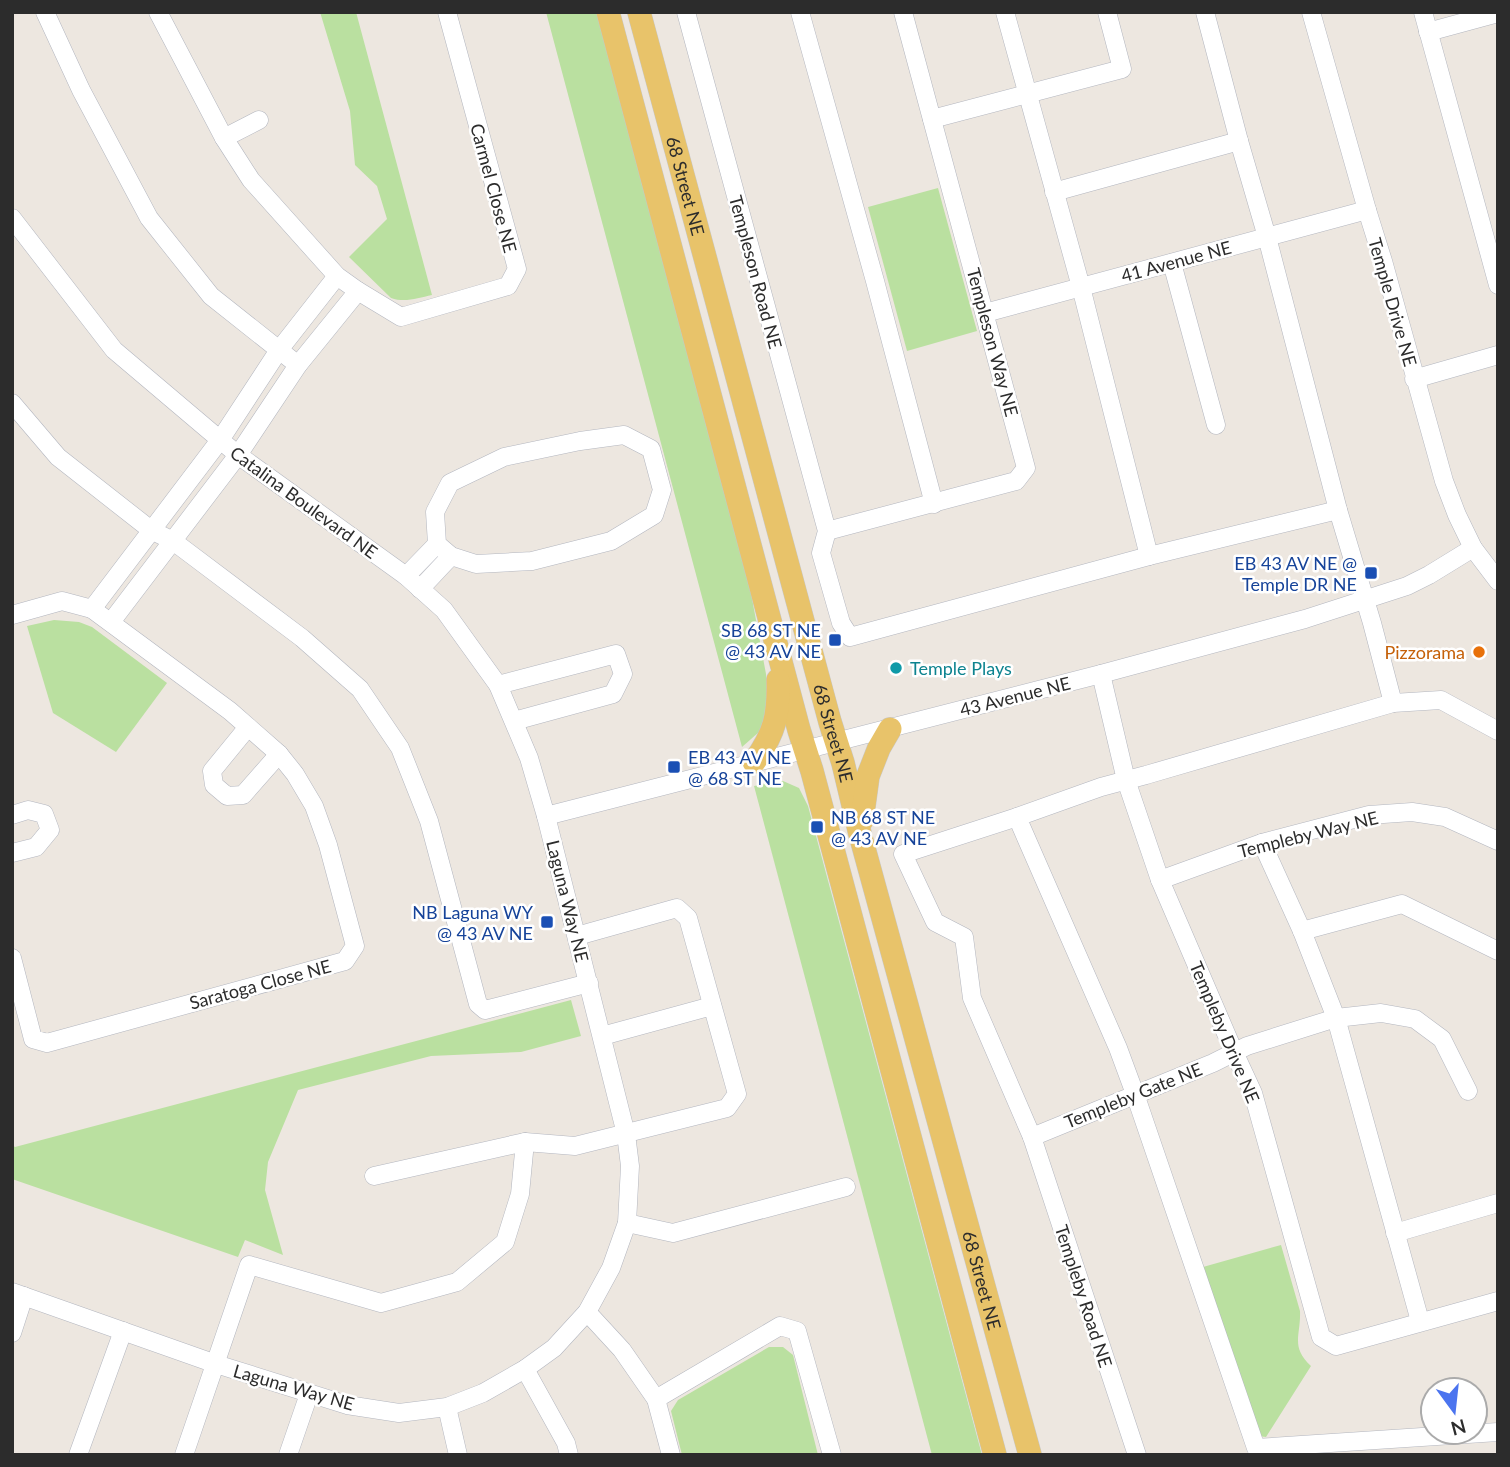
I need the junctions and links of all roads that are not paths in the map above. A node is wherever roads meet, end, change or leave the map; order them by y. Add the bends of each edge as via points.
1 (45, 12) edge
2 (158, 12) edge
3 (447, 12) edge
4 (608, 12) edge
5 (639, 12) edge
6 (686, 12) edge
7 (800, 12) edge
8 (903, 12) edge
9 (1005, 12) edge
10 (1107, 12) edge
11 (1205, 12) edge
12 (1311, 12) edge
13 (1423, 12) edge
14 (1498, 13) edge
15 (1428, 32) junction
16 (1027, 94) junction
17 (932, 119) junction
18 (259, 120) dead end
19 (224, 138) junction
20 (1239, 141) junction
21 (1055, 192) junction
22 (1367, 210) junction
23 (12, 218) edge
24 (1267, 237) junction
25 (1172, 262) junction
26 (337, 276) junction
27 (1498, 285) edge
28 (1080, 287) junction
29 (358, 291) junction
30 (985, 313) junction
31 (279, 351) junction
32 (1498, 355) edge
33 (298, 365) junction
34 (1414, 379) junction
35 (12, 403) edge
36 (1216, 425) dead end
37 (220, 440) junction
38 (238, 455) junction
39 (934, 504) junction
40 (1338, 510) junction
41 (151, 530) junction
42 (827, 531) junction
43 (173, 541) junction
44 (437, 544) junction
45 (1473, 548) junction
46 (451, 556) junction
47 (1149, 556) junction
48 (406, 576) junction
49 (1498, 581) edge
50 (420, 589) junction
51 (1364, 600) junction
52 (92, 609) junction
53 (12, 615) edge
54 (111, 622) junction
55 (776, 645) junction
56 (1101, 674) junction
57 (498, 685) junction
58 (1393, 703) junction
59 (514, 721) junction
60 (248, 727) junction
61 (890, 729) junction
62 (1498, 732) edge
63 (837, 742) junction
64 (805, 750) junction
65 (279, 754) junction
66 (754, 762) junction
67 (1126, 780) junction
68 (12, 815) edge
69 (546, 816) junction
70 (1017, 817) junction
71 (860, 834) junction
72 (1498, 841) edge
73 (1262, 843) junction
74 (12, 853) edge
75 (1160, 880) junction
76 (1302, 931) junction
77 (577, 936) junction
78 (1498, 951) edge
79 (12, 958) edge
80 (589, 983) junction
81 (712, 1006) junction
82 (1336, 1018) junction
83 (602, 1036) junction
84 (1234, 1052) junction
85 (1468, 1091) dead end
86 (1135, 1094) junction
87 (626, 1134) junction
88 (1032, 1137) junction
89 (525, 1142) junction
90 (374, 1176) dead end
91 (846, 1187) dead end
92 (1498, 1203) edge
93 (626, 1223) junction
94 (1395, 1233) junction
95 (18, 1294) edge
96 (1498, 1301) edge
97 (587, 1312) junction
98 (1420, 1321) junction
99 (122, 1331) junction
100 (12, 1333) edge
101 (216, 1364) junction
102 (525, 1369) junction
103 (309, 1394) junction
104 (656, 1399) junction
105 (447, 1407) junction
106 (1498, 1432) edge
107 (78, 1455) edge
108 (184, 1455) edge
109 (288, 1455) edge
110 (458, 1455) edge
111 (569, 1455) edge
112 (671, 1455) edge
113 (832, 1455) edge
114 (995, 1455) edge
115 (1030, 1455) edge
116 (1137, 1455) edge

1 - 31 street via 149,218 211,296
2 - 19 street, Carmel Close NE
3 - 29 street, Carmel Close NE via 517,269 508,286 401,317
4 - 55 main road, 68 Street NE
5 - 63 main road, 68 Street NE
6 - 42 street, Templeson Road NE
7 - 39 street
8 - 17 street, Templeson Way NE
9 - 16 street
10 - 16 street via 1122,69
11 - 20 street
12 - 22 street, Temple Drive NE
13 - 15 street
14 - 15 street
15 - 27 street
16 - 17 street
16 - 21 street
17 - 30 street, Templeson Way NE
18 - 19 street
19 - 26 street, Carmel Close NE via 251,180
20 - 21 street
20 - 24 street
21 - 28 street
22 - 24 street, 41 Avenue NE
22 - 34 street, Temple Drive NE
23 - 37 street, Catalina Boulevard NE via 114,350
24 - 25 street, 41 Avenue NE
24 - 40 street
25 - 28 street, 41 Avenue NE
25 - 36 street
26 - 29 street, Carmel Close NE
26 - 31 street
28 - 30 street, 41 Avenue NE
28 - 47 street
29 - 33 street
30 - 39 street, Templeson Way NE via 1026,468 1016,481
31 - 33 street
31 - 37 street
32 - 34 street
33 - 38 street
34 - 45 street, Temple Drive NE via 1444,481
35 - 41 street via 58,457
37 - 38 street, Catalina Boulevard NE
37 - 41 street
38 - 43 street
38 - 48 street, Catalina Boulevard NE
39 - 42 street, Templeson Way NE
40 - 47 street
40 - 51 street
41 - 43 street
41 - 52 street
42 - 47 street, Templeson Road NE via 821,553 841,623 850,637
43 - 54 street
43 - 80 street via 302,639 360,690 400,748 429,821 478,1004 485,1010
44 - 46 street
44 - 46 street via 435,512 450,483 505,457 624,435 651,449 662,490 654,515 611,541 532,561 476,564
44 - 48 street
45 - 49 street, Temple Drive NE
45 - 51 street, 43 Avenue NE via 1407,586
46 - 50 street
48 - 50 street, Catalina Boulevard NE
50 - 57 street, Catalina Boulevard NE via 444,610
51 - 56 street, 43 Avenue NE
51 - 58 street
52 - 53 street, Saratoga Close NE via 62,601
52 - 54 street, Saratoga Close NE
54 - 60 street, Saratoga Close NE
55 - 64 main road, 68 Street NE
55 - 66 main road via 776,718
56 - 61 street, 43 Avenue NE
56 - 67 street, Templeby Drive NE
57 - 59 street, Catalina Boulevard NE
57 - 59 street via 616,654 623,674 613,694
58 - 62 street via 1441,700
58 - 67 street
59 - 69 street, Catalina Boulevard NE
60 - 65 street, Saratoga Close NE
60 - 65 street via 212,771 214,785 227,796 243,795
61 - 63 street, 43 Avenue NE
61 - 71 main road via 868,776
63 - 64 street, 43 Avenue NE
63 - 71 main road, 68 Street NE
64 - 66 street, 43 Avenue NE
64 - 114 main road, 68 Street NE
65 - 79 street, Saratoga Close NE via 314,806 328,845 355,946 345,961 47,1042 33,1039
66 - 69 street, 43 Avenue NE
67 - 70 street
67 - 75 street, Templeby Drive NE
68 - 74 street via 29,810 44,814 50,830 36,847
69 - 77 street, Laguna Way NE
70 - 86 street
70 - 88 street, Templeby Road NE via 903,855 934,922 964,937 972,999
71 - 115 main road, 68 Street NE
72 - 73 street, Templeby Way NE via 1445,817 1412,812 1369,815
73 - 75 street, Templeby Way NE
73 - 76 street
75 - 84 street, Templeby Drive NE
76 - 78 street via 1402,904
76 - 82 street
77 - 80 street, Laguna Way NE
77 - 81 street via 677,908 688,918
80 - 83 street, Laguna Way NE
81 - 83 street
81 - 87 street via 737,1094 727,1108
82 - 84 street, Templeby Gate NE
82 - 85 street, Templeby Gate NE via 1381,1013 1415,1019 1443,1039
82 - 94 street
83 - 87 street, Laguna Way NE
84 - 86 street, Templeby Gate NE
84 - 98 street, Templeby Drive NE via 1253,1093 1321,1337 1336,1346
86 - 88 street, Templeby Gate NE
86 - 106 street via 1256,1448
87 - 89 street via 575,1146
87 - 93 street, Laguna Way NE via 630,1166
88 - 116 street, Templeby Road NE
89 - 90 street
89 - 101 street via 520,1194 505,1242 457,1282 380,1303 249,1265
91 - 93 street via 673,1233
92 - 94 street
93 - 97 street, Laguna Way NE via 611,1268
94 - 98 street
95 - 99 street, Laguna Way NE
95 - 100 street
96 - 98 street, Templeby Drive NE
97 - 102 street, Laguna Way NE via 554,1348
97 - 104 street via 622,1350
99 - 101 street, Laguna Way NE
99 - 107 street
101 - 103 street, Laguna Way NE
101 - 108 street
102 - 105 street, Laguna Way NE
102 - 111 street
103 - 105 street, Laguna Way NE via 399,1412
103 - 109 street
104 - 112 street
104 - 113 street via 780,1326 797,1331
105 - 110 street

